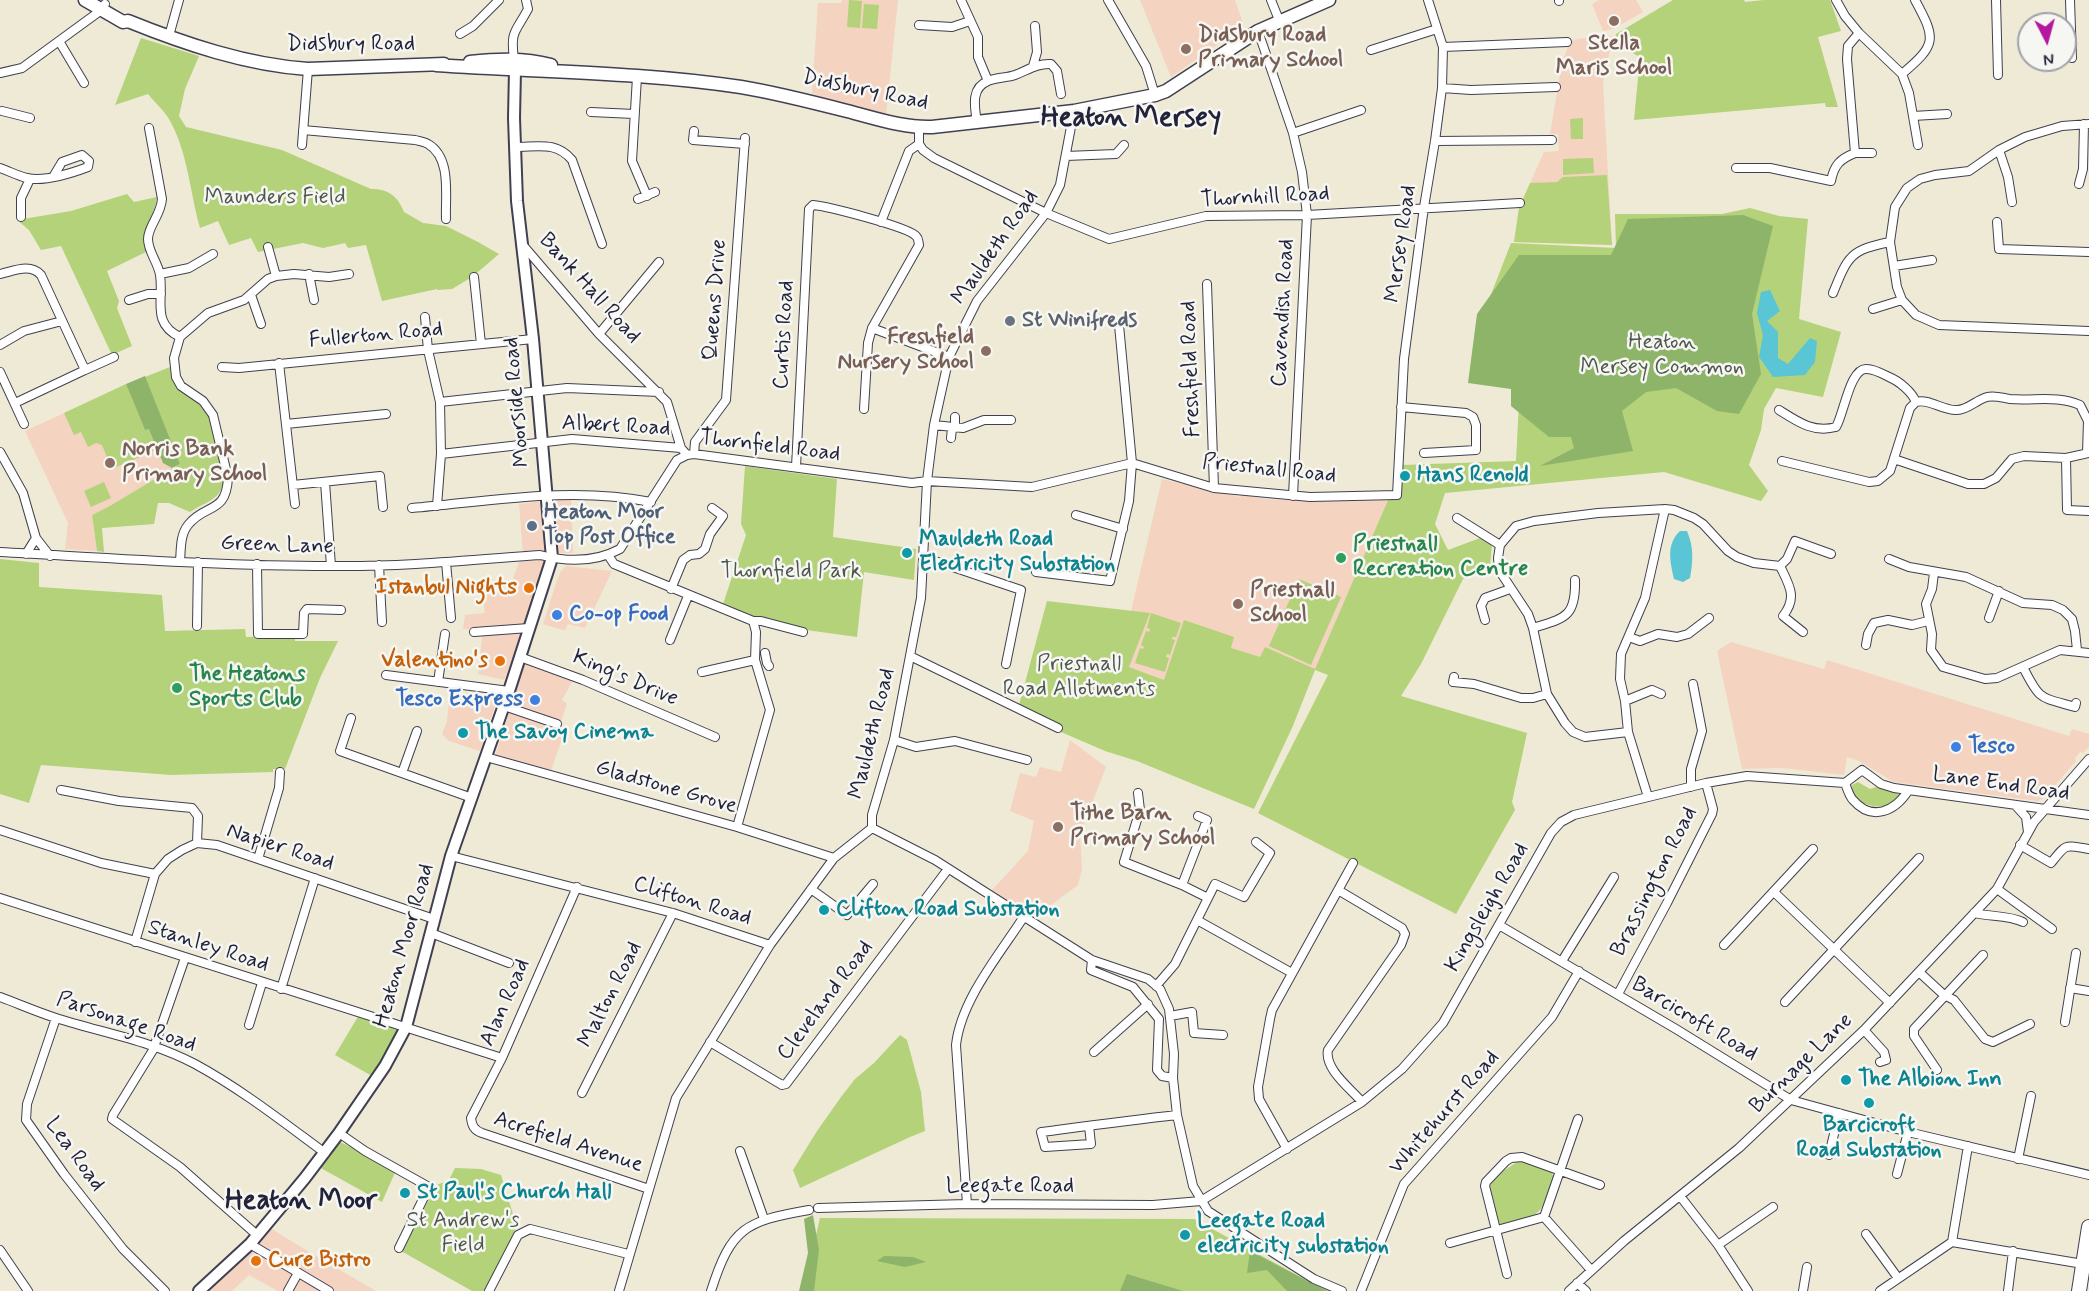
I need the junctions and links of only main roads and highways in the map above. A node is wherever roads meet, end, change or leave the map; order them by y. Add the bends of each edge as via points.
1 (1329, 0) edge
2 (97, 3) edge
3 (515, 64) junction
4 (436, 65) junction
5 (498, 70) junction
6 (514, 94) junction
7 (521, 243) joint
8 (552, 558) joint
9 (2089, 1227) edge
10 (199, 1291) edge
11 (2079, 1291) edge

1 - 3 main road, Didsbury Road via 1258,30 1155,95 1074,111 977,123 920,127 763,91 581,73 530,60
2 - 4 main road, Didsbury Road via 123,22 261,63 308,69
3 - 4 main road, Didsbury Road via 500,59
3 - 5 main road, Didsbury Road
3 - 6 main road, Bank Hall Road
4 - 5 main road, Didsbury Road
5 - 6 main road via 511,79
6 - 7 main road, Bank Hall Road
7 - 8 main road, Moorside Road
8 - 10 main road, Heaton Moor Road via 451,856 406,1027 385,1066 325,1153 253,1239
9 - 11 highway

